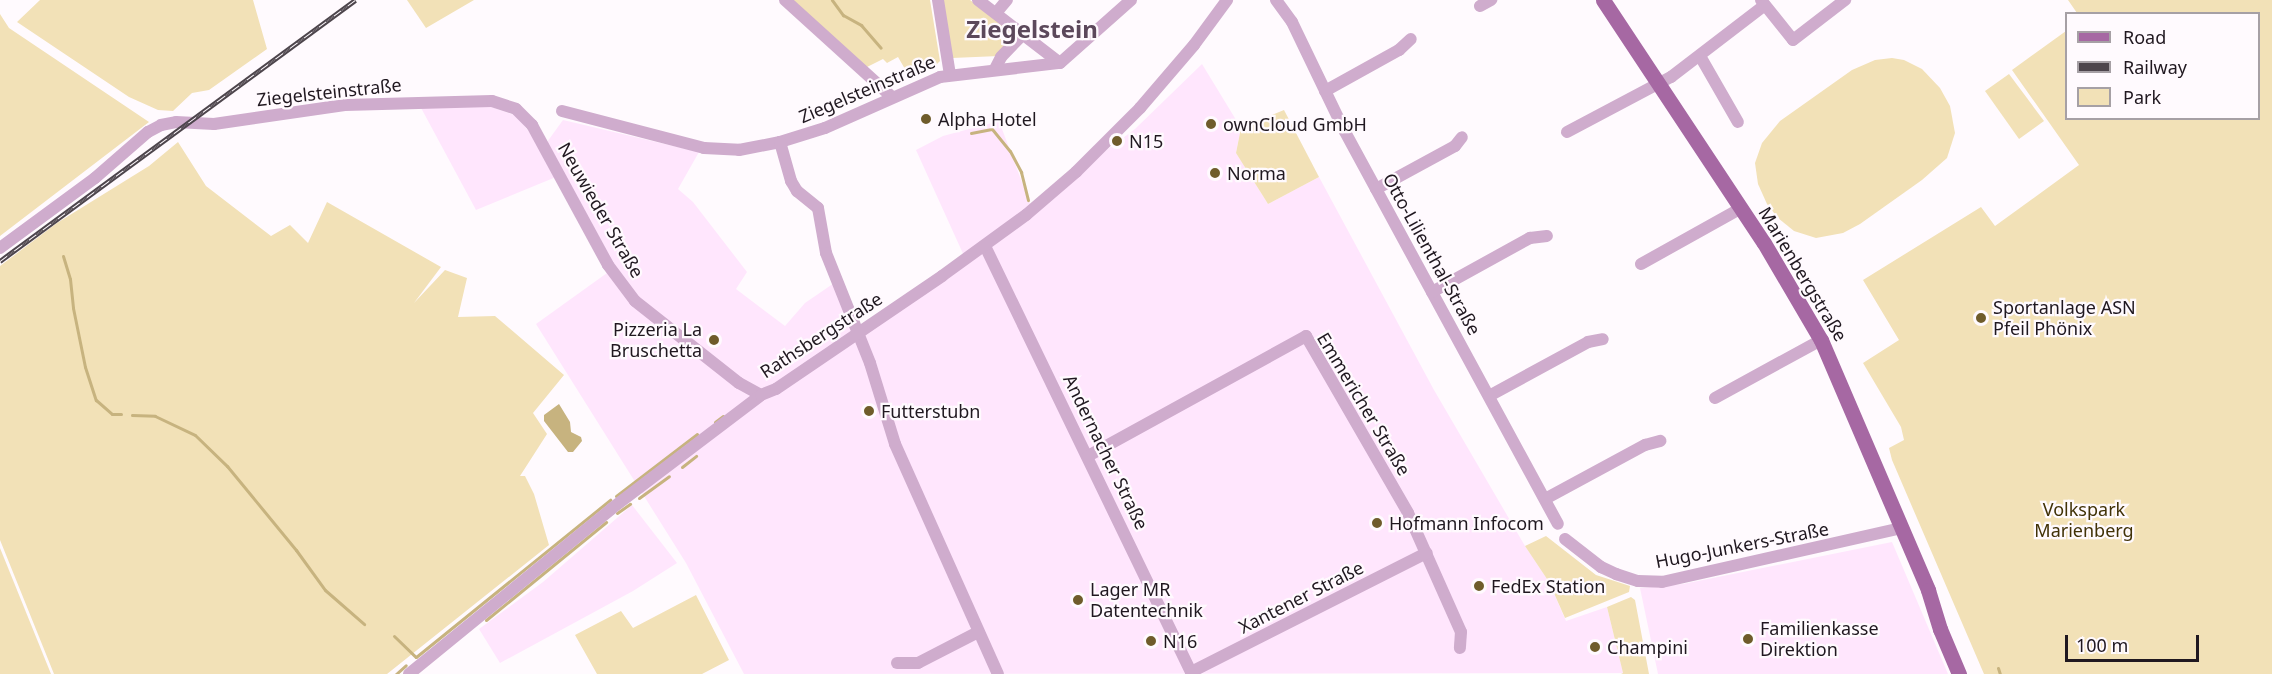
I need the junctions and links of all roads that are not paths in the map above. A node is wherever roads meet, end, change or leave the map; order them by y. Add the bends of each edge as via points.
1 (785, 0) edge
2 (938, 0) edge
3 (978, 0) edge
4 (1007, 0) edge
5 (1131, 0) edge
6 (1227, 0) edge
7 (1276, 0) edge
8 (1603, 0) edge
9 (1845, 0) edge
10 (1763, 3) edge
11 (996, 13) junction
12 (1024, 33) junction
13 (1411, 39) dead end
14 (1700, 56) junction
15 (1060, 63) junction
16 (995, 69) junction
17 (950, 75) junction
18 (1658, 84) junction
19 (1325, 91) junction
20 (891, 97) junction
21 (502, 103) joint
22 (562, 111) dead end
23 (1738, 122) dead end
24 (1567, 132) dead end
25 (1462, 137) dead end
26 (780, 142) junction
27 (1376, 189) junction
28 (1741, 208) junction
29 (1547, 236) dead end
30 (985, 246) junction
31 (0, 248) edge
32 (1641, 264) dead end
33 (1432, 292) junction
34 (857, 334) junction
35 (1603, 339) dead end
36 (1821, 340) junction
37 (761, 395) junction
38 (1489, 396) junction
39 (1715, 398) dead end
40 (1660, 441) dead end
41 (1088, 456) junction
42 (1545, 499) junction
43 (1558, 524) dead end
44 (1901, 528) junction
45 (1565, 539) dead end
46 (1426, 553) junction
47 (1928, 590) junction
48 (978, 632) junction
49 (1460, 648) dead end
50 (897, 663) dead end
51 (1192, 673) edge
52 (410, 674) edge
53 (998, 674) edge
54 (1959, 674) edge
55 (1969, 674) edge

1 - 20 street
2 - 17 street
3 - 11 street
4 - 11 street
5 - 15 street
6 - 30 street, Rathsbergstraße via 1119,130 1050,195
7 - 19 street, Otto-Lilienthal-Straße via 1292,22
8 - 18 main road, Marienbergstraße
9 - 10 street via 1793,40
10 - 14 street
11 - 12 street
12 - 15 street
12 - 16 street
13 - 19 street via 1399,50
14 - 18 street
14 - 23 street
15 - 16 street, Ziegelsteinstraße
16 - 17 street, Ziegelsteinstraße
17 - 20 street, Ziegelsteinstraße
18 - 24 street
18 - 28 main road, Marienbergstraße
19 - 27 street, Otto-Lilienthal-Straße
20 - 26 street, Ziegelsteinstraße via 825,128
21 - 31 street, Ziegelsteinstraße via 466,100 345,105 214,124 161,125
21 - 37 street, Neuwieder Straße via 520,112 532,125 608,265 628,293 645,311 738,383
22 - 26 street, Ziegelsteinstraße via 704,148 740,150
25 - 27 street via 1455,146
26 - 34 street via 791,181 818,208 826,253
27 - 33 street, Otto-Lilienthal-Straße
28 - 32 street
28 - 36 main road, Marienbergstraße
29 - 33 street via 1530,238
30 - 34 street, Rathsbergstraße
30 - 41 street, Andernacher Straße
33 - 38 street, Otto-Lilienthal-Straße
34 - 37 street, Rathsbergstraße
34 - 48 street via 905,469
35 - 38 street via 1588,342
36 - 39 street
36 - 44 main road, Marienbergstraße
37 - 52 street, Rathsbergstraße via 611,509
38 - 42 street, Otto-Lilienthal-Straße
40 - 42 street via 1645,445
41 - 46 street, Emmericher Straße via 1306,336 1408,513
41 - 51 street, Andernacher Straße
42 - 43 street, Otto-Lilienthal-Straße
44 - 45 street, Hugo-Junkers-Straße via 1662,582 1638,581 1616,574
44 - 47 main road, Marienbergstraße
46 - 49 street, Emmericher Straße via 1461,632
46 - 51 street, Xantener Straße
47 - 54 main road, Marienbergstraße
47 - 55 main road, Marienbergstraße via 1949,626
48 - 50 street via 918,663
48 - 53 street

